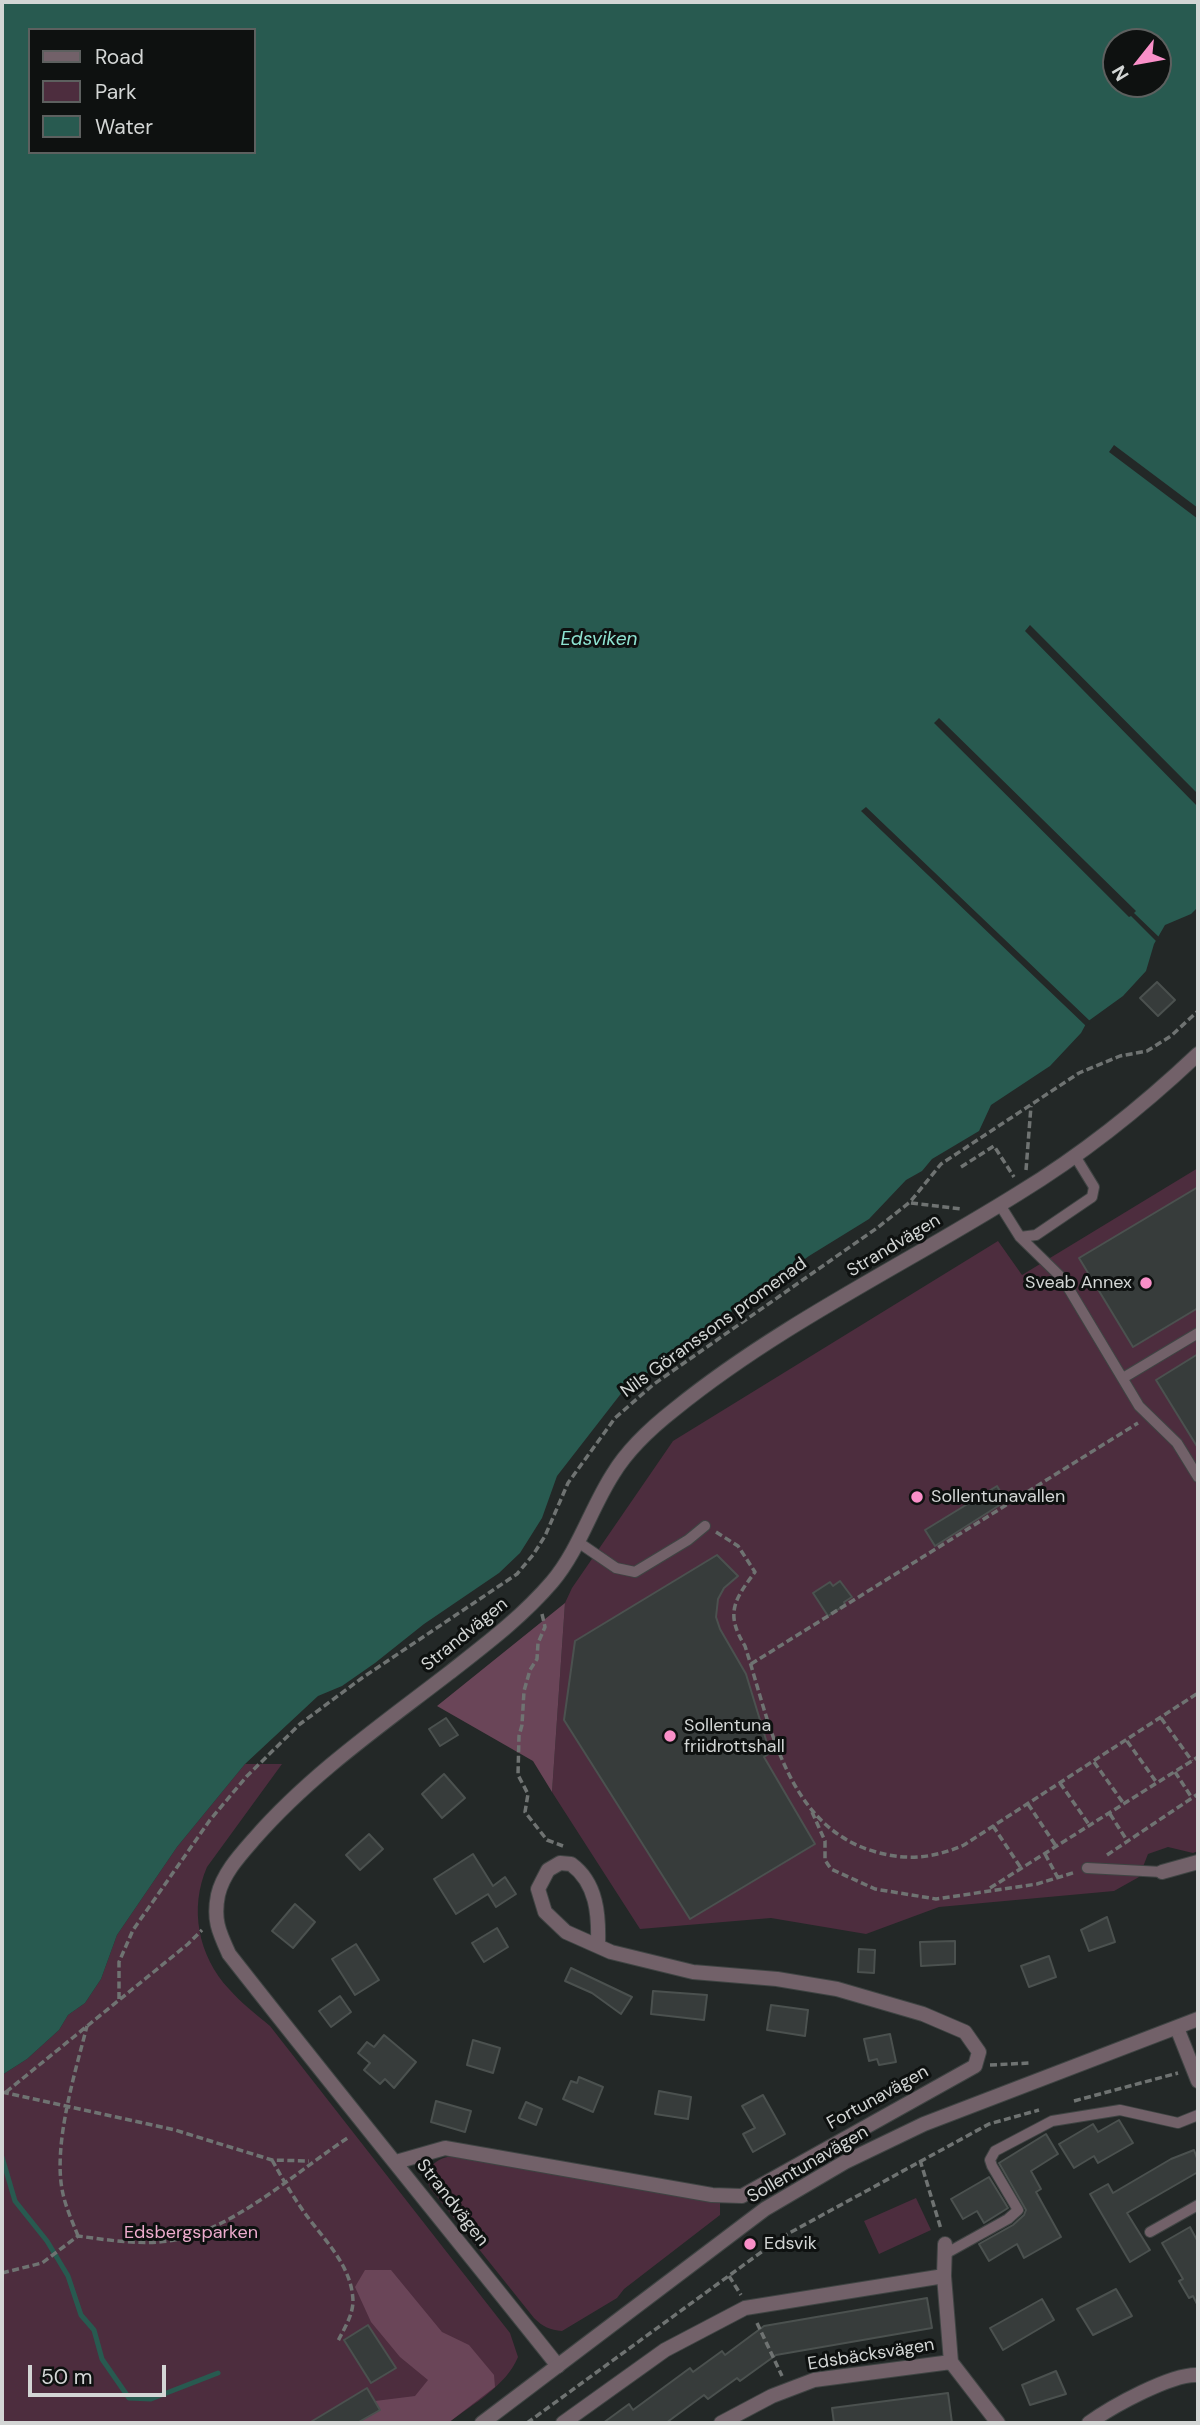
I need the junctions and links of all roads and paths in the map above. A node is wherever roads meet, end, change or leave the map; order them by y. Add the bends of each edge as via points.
1 (1198, 1011) edge
2 (1198, 1054) edge
3 (1031, 1106) junction
4 (1075, 1156) junction
5 (961, 1167) dead end
6 (1026, 1171) dead end
7 (1016, 1180) dead end
8 (910, 1202) junction
9 (1000, 1205) junction
10 (965, 1209) dead end
11 (1020, 1237) junction
12 (1198, 1333) edge
13 (1123, 1378) junction
14 (1149, 1416) junction
15 (1198, 1477) edge
16 (705, 1526) joint
17 (578, 1542) junction
18 (541, 1609) dead end
19 (751, 1664) junction
20 (1198, 1693) edge
21 (1161, 1718) junction
22 (1127, 1741) junction
23 (1198, 1757) edge
24 (1192, 1761) junction
25 (1094, 1762) junction
26 (1175, 1772) junction
27 (1060, 1783) junction
28 (1157, 1783) junction
29 (1198, 1794) edge
30 (1192, 1798) junction
31 (1028, 1804) junction
32 (1124, 1804) junction
33 (810, 1810) junction
34 (1110, 1814) junction
35 (993, 1826) junction
36 (1090, 1826) junction
37 (1128, 1842) junction
38 (1057, 1847) junction
39 (1045, 1854) junction
40 (1198, 1862) edge
41 (576, 1867) junction
42 (1021, 1868) junction
43 (1087, 1868) junction
44 (1162, 1872) joint
45 (1058, 1878) junction
46 (986, 1891) junction
47 (202, 1930) dead end
48 (598, 1945) junction
49 (119, 1999) junction
50 (1198, 2019) edge
51 (87, 2024) junction
52 (1177, 2028) junction
53 (1030, 2063) dead end
54 (975, 2066) junction
55 (1196, 2076) edge
56 (4, 2092) edge
57 (1065, 2104) dead end
58 (67, 2106) junction
59 (1040, 2110) dead end
60 (1198, 2115) edge
61 (349, 2137) dead end
62 (272, 2160) junction
63 (920, 2160) junction
64 (311, 2161) junction
65 (396, 2162) junction
66 (285, 2182) junction
67 (1198, 2205) edge
68 (1150, 2232) dead end
69 (78, 2236) junction
70 (945, 2249) junction
71 (2, 2273) edge
72 (943, 2276) junction
73 (750, 2307) junction
74 (338, 2341) dead end
75 (951, 2362) junction
76 (558, 2366) junction
77 (1198, 2375) edge
78 (788, 2390) junction
79 (482, 2423) edge
80 (527, 2423) edge
81 (563, 2423) edge
82 (721, 2423) edge
83 (998, 2423) edge
84 (1089, 2423) edge

1 - 3 path, Nils Göranssons promenad via 1147,1051 1120,1056 1079,1073
2 - 4 street, Strandvägen
3 - 6 path
3 - 8 path, Nils Göranssons promenad via 941,1164
4 - 9 street, Strandvägen
4 - 11 lane via 1094,1186 1092,1197 1036,1235
5 - 7 path via 994,1146
8 - 10 path
8 - 49 path, Nils Göranssons promenad via 653,1384 615,1418 593,1446 568,1483 539,1545 517,1574 300,1724 247,1776 210,1820 133,1930 119,1962
9 - 11 lane
9 - 17 street, Strandvägen via 781,1335 673,1411 614,1472
11 - 13 lane via 1063,1279
12 - 13 lane
13 - 14 lane
14 - 15 lane via 1177,1443
14 - 19 path
16 - 17 lane via 635,1572 616,1568
16 - 19 path via 738,1546 755,1572 740,1592 733,1612 734,1629
17 - 65 street, Strandvägen via 555,1579 518,1618 380,1726 270,1822 234,1862 218,1892 215,1924 229,1954
18 - 41 path via 545,1627 524,1691 518,1775 528,1794 526,1812 547,1840 563,1846
19 - 33 path via 785,1768
20 - 21 path
21 - 22 path
21 - 24 path
22 - 25 path
22 - 28 path
23 - 24 path
24 - 26 path
25 - 27 path
25 - 32 path
26 - 28 path
26 - 30 path
27 - 31 path
27 - 36 path
28 - 32 path
29 - 30 path
30 - 37 path
31 - 35 path
31 - 38 path
32 - 34 path
33 - 35 path via 835,1833 862,1848 896,1858 943,1854
33 - 46 path via 825,1840 825,1860 831,1869 874,1889 936,1899
34 - 36 path
34 - 37 path
35 - 42 path
36 - 38 path
37 - 43 path
38 - 39 path
39 - 42 path
39 - 45 path
40 - 44 street
41 - 48 street via 595,1902
41 - 48 street via 560,1863 548,1870 538,1895 558,1926
42 - 46 path
43 - 44 lane
43 - 45 path
45 - 46 path
47 - 49 path
48 - 54 street via 693,1972 837,1989 923,2014 965,2032 979,2052
49 - 51 path
50 - 52 street, Sollentunavägen
51 - 56 path
51 - 58 path
52 - 55 street
52 - 76 street, Sollentunavägen via 924,2124 845,2162 765,2209
53 - 54 path
54 - 65 street, Fortunavägen via 742,2196 445,2148
55 - 57 path
56 - 58 path
58 - 62 path via 175,2130
58 - 69 path via 62,2194
59 - 63 path via 989,2124
60 - 70 lane via 1178,2123 1120,2110 1052,2121 995,2151 992,2166 1018,2210 1009,2219
61 - 64 path
62 - 64 path
62 - 66 path
63 - 70 path
63 - 80 path via 782,2237
64 - 66 path
65 - 76 street, Strandvägen
66 - 69 path via 203,2231 171,2241 133,2243
66 - 74 path via 345,2267 351,2285 354,2304
67 - 68 lane
69 - 71 path via 41,2263
70 - 72 street, Edsbäcksvägen
72 - 73 street
72 - 75 street, Edsbäcksvägen
73 - 78 path
73 - 81 street via 665,2350
75 - 78 street, Edsbäcksvägen via 814,2380
75 - 83 street, Edsbäcksvägen
76 - 79 street, Sollentunavägen
77 - 84 street via 1151,2388
78 - 82 street, Edsbäcksvägen

